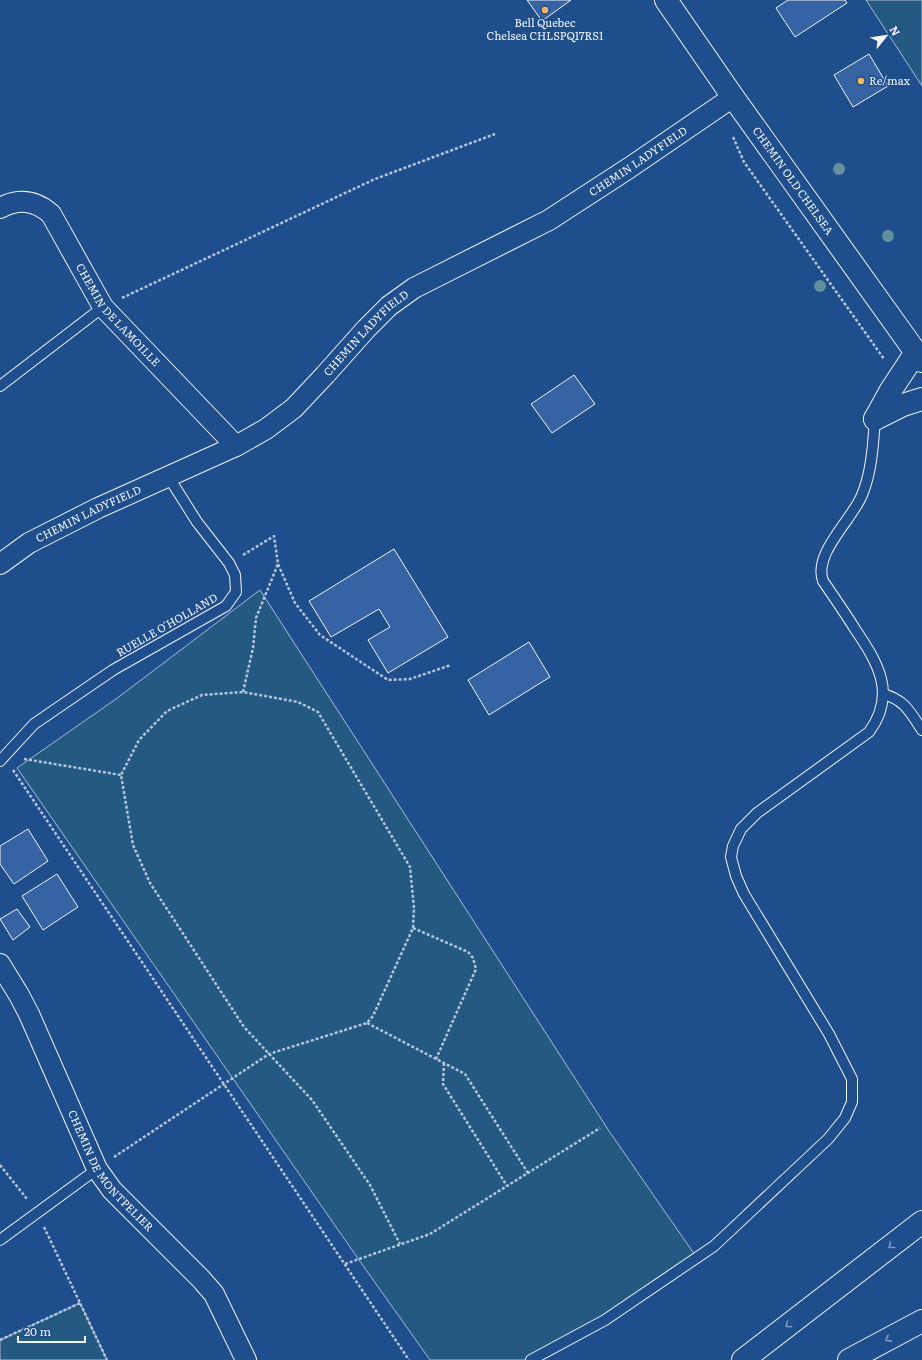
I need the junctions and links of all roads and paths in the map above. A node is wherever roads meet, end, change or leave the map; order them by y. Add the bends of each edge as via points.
1 (666, 0) edge
2 (733, 97) junction
3 (495, 134) dead end
4 (744, 162) dead end
5 (0, 208) edge
6 (103, 307) junction
7 (919, 356) edge
8 (886, 361) dead end
9 (0, 386) edge
10 (922, 399) edge
11 (875, 419) junction
12 (236, 446) junction
13 (168, 476) junction
14 (229, 563) junction
15 (0, 564) edge
16 (278, 564) junction
17 (451, 665) dead end
18 (243, 692) junction
19 (883, 694) junction
20 (922, 730) edge
21 (2, 758) edge
22 (121, 775) junction
23 (412, 928) junction
24 (0, 964) edge
25 (367, 1023) junction
26 (269, 1054) junction
27 (436, 1059) junction
28 (444, 1063) junction
29 (224, 1084) junction
30 (600, 1128) dead end
31 (0, 1165) edge
32 (97, 1169) junction
33 (528, 1173) junction
34 (507, 1186) junction
35 (38, 1213) junction
36 (922, 1222) edge
37 (0, 1240) edge
38 (400, 1244) junction
39 (345, 1264) junction
40 (80, 1303) junction
41 (922, 1321) edge
42 (0, 1340) edge
43 (107, 1360) edge
44 (246, 1360) edge
45 (409, 1360) edge
46 (531, 1360) edge
47 (743, 1360) edge
48 (849, 1360) edge

1 - 2 main road, CHEMIN OLD CHELSEA
2 - 7 main road, CHEMIN OLD CHELSEA
2 - 12 street, CHEMIN LADYFIELD via 549,220 414,288 389,306 366,329 294,408
3 - 6 path via 375,180
4 - 8 path
5 - 6 street, CHEMIN DE LAMOILLE via 21,202 42,205 51,214
6 - 9 lane
6 - 12 street, CHEMIN DE LAMOILLE
7 - 11 main road via 891,390
10 - 11 main road
11 - 19 lane via 871,466 863,494 823,559 820,574 874,656 882,678
12 - 13 street, CHEMIN LADYFIELD
13 - 14 lane, RUELLE O'HOLLAND via 197,522
13 - 15 street, CHEMIN LADYFIELD via 30,543
14 - 16 path via 274,536
14 - 21 lane, RUELLE O'HOLLAND via 237,584 236,592 226,606 113,670 34,724
16 - 17 path via 295,603 320,635 388,680 410,679
16 - 18 path via 256,618 253,648
18 - 22 path via 202,695 167,711 139,740
18 - 23 path via 298,702 318,712 410,867 414,908
19 - 20 lane via 896,698 905,706
19 - 46 lane via 881,710 869,732 757,813 741,829 733,846 732,857 736,876 744,894 829,1034 852,1079 852,1102 845,1118 828,1139 714,1246 605,1320
21 - 22 path
21 - 29 path
22 - 26 path via 133,845 150,883 244,1027
23 - 25 path via 373,1016
23 - 27 path via 468,952 476,969
24 - 32 street, CHEMIN DE MONTPELIER via 29,1014
25 - 26 path
25 - 27 path
26 - 29 path
26 - 38 path via 317,1107 370,1185
27 - 28 path
28 - 33 path via 465,1074
28 - 34 path via 443,1084
29 - 32 path
29 - 39 path
30 - 33 path
31 - 35 path
32 - 35 lane
32 - 44 street, CHEMIN DE MONTPELIER via 112,1190 214,1294
33 - 34 path
34 - 38 path via 430,1234
35 - 37 lane
35 - 40 path
36 -> 47 main road
38 - 39 path
39 - 45 path
40 - 42 path
40 - 43 path
41 -> 48 main road

